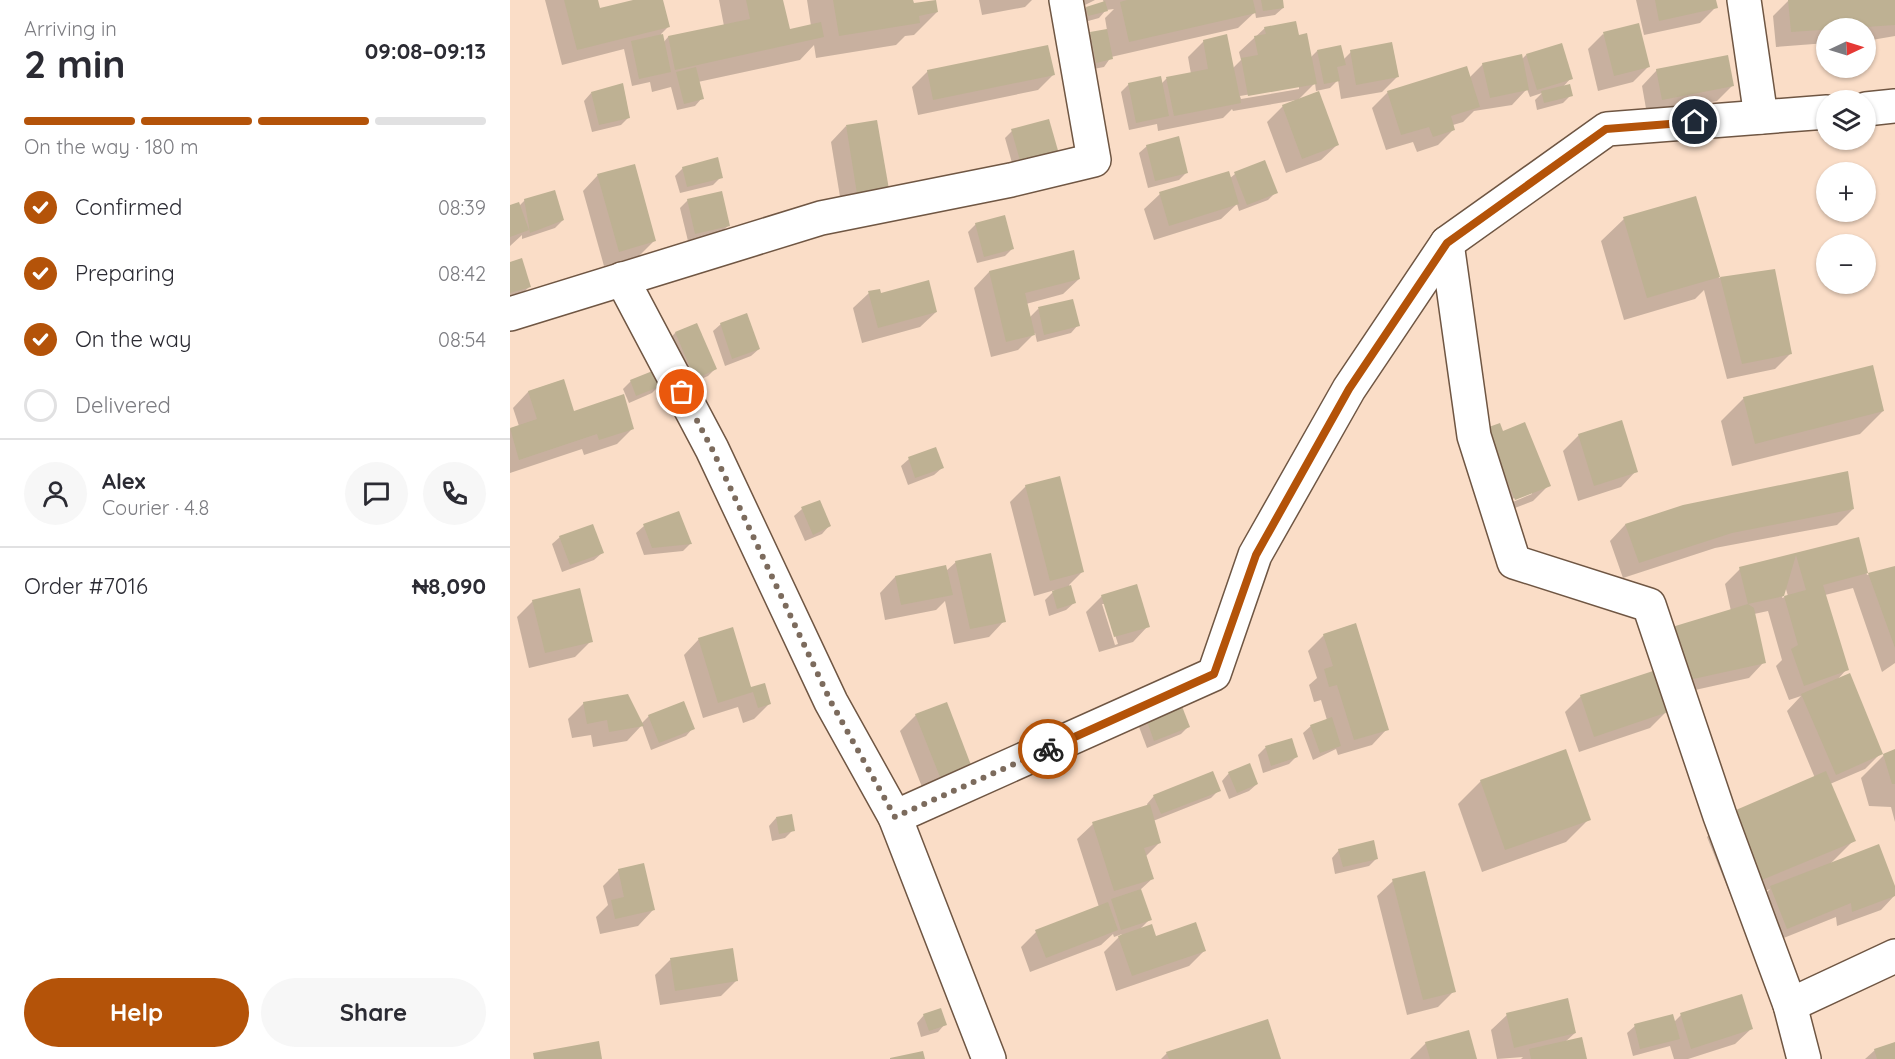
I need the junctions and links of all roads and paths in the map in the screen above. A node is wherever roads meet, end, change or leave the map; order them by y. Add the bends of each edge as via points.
1 (1066, 0) edge
2 (1744, 0) edge
3 (1895, 106) edge
4 (1876, 108) edge
5 (1816, 113) edge
6 (1761, 117) junction
7 (1447, 243) junction
8 (621, 279) junction
9 (510, 314) edge
10 (895, 817) junction
11 (1895, 956) edge
12 (1790, 1005) junction
13 (989, 1059) edge
14 (1804, 1059) edge

1 - 8 street via 1094,160 821,218
2 - 6 street
3 - 4 street
5 - 6 street
6 - 7 street via 1606,129
7 - 10 street via 1349,389 1256,555 1214,674
7 - 12 street via 1474,436 1514,562 1649,605 1720,816
8 - 9 street
8 - 10 street via 712,449 831,702
10 - 13 street
11 - 12 street
12 - 14 street

